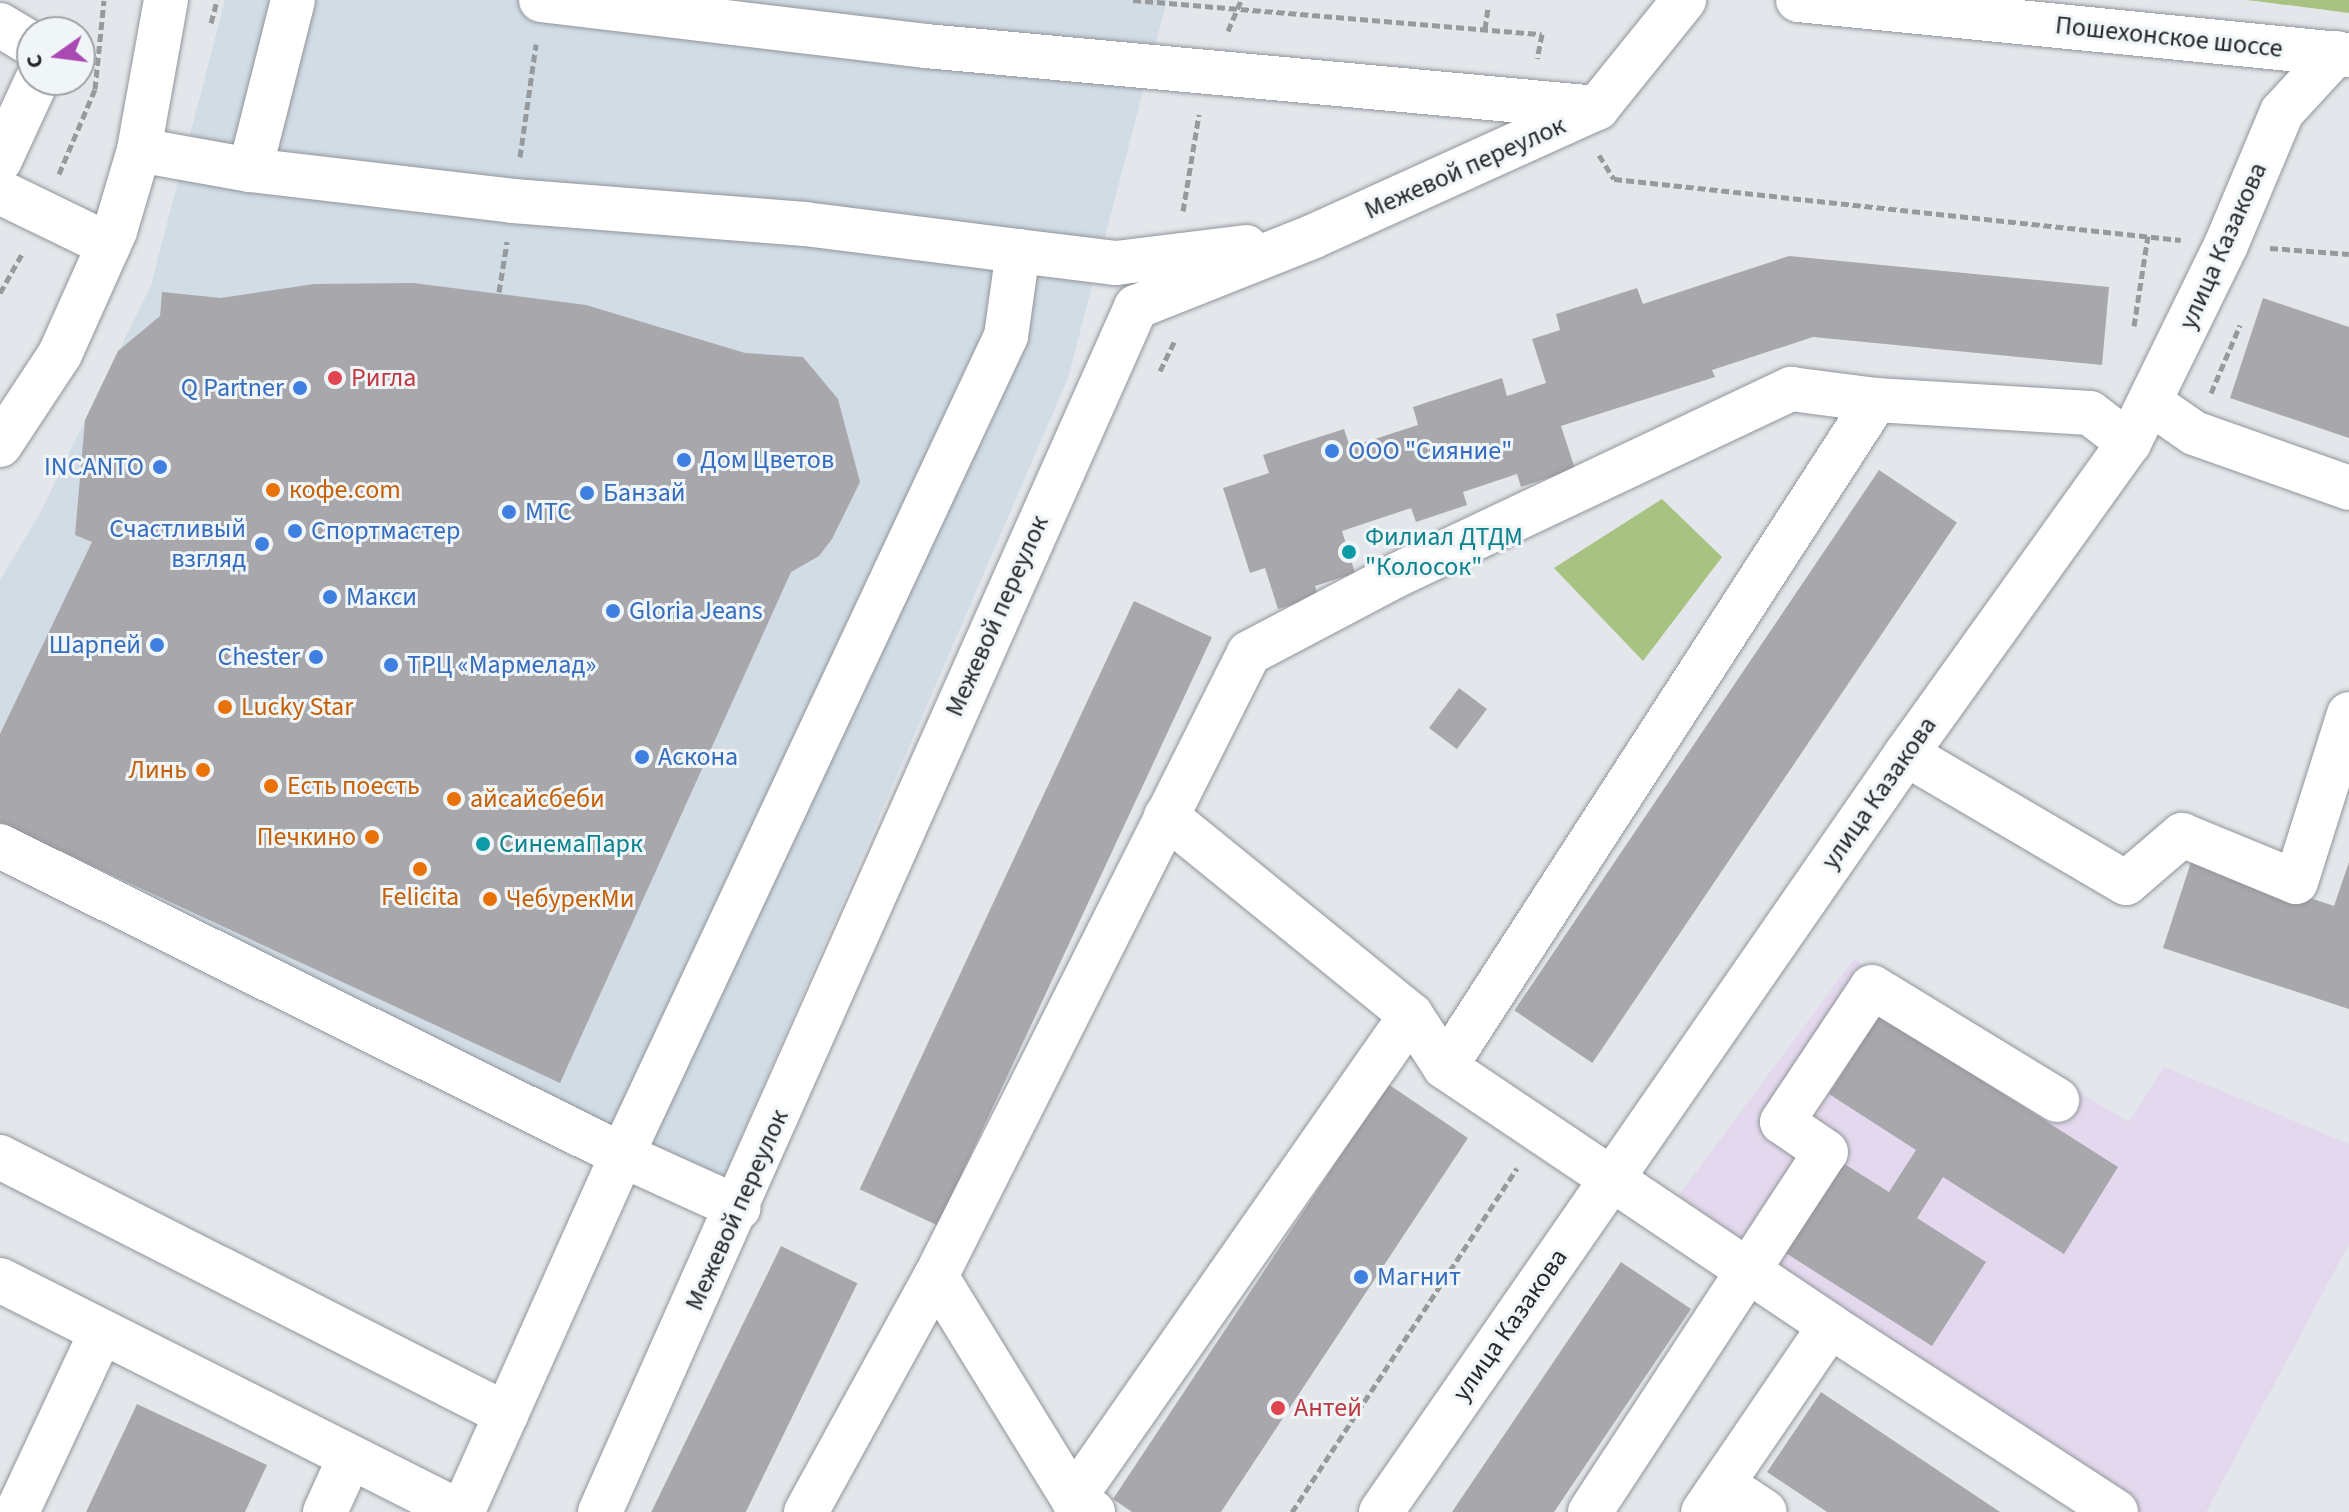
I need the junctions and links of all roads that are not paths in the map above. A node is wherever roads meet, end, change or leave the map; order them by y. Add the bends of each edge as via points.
1 (166, 0) edge
2 (293, 0) edge
3 (542, 0) edge
4 (1684, 0) edge
5 (1798, 0) edge
6 (2342, 54) edge
7 (30, 96) edge
8 (1580, 111) junction
9 (139, 150) junction
10 (0, 160) edge
11 (250, 170) junction
12 (0, 192) edge
13 (1312, 237) junction
14 (109, 245) junction
15 (1018, 251) junction
16 (1876, 400) junction
17 (2151, 403) junction
18 (2129, 443) junction
19 (0, 445) edge
20 (2349, 488) edge
21 (2349, 714) edge
22 (1906, 754) junction
23 (1166, 816) junction
24 (0, 846) edge
25 (1411, 1015) junction
26 (1445, 1067) junction
27 (2057, 1100) dead end
28 (622, 1155) junction
29 (0, 1157) edge
30 (1609, 1181) junction
31 (739, 1208) junction
32 (936, 1276) junction
33 (1749, 1276) junction
34 (0, 1280) edge
35 (1830, 1326) junction
36 (101, 1333) junction
37 (506, 1414) junction
38 (350, 1457) junction
39 (1713, 1498) edge
40 (1083, 1505) edge
41 (17, 1512) edge
42 (325, 1512) edge
43 (461, 1512) edge
44 (600, 1512) edge
45 (806, 1512) edge
46 (1381, 1512) edge
47 (1590, 1512) edge
48 (1765, 1512) edge
49 (2116, 1512) edge

1 - 9 street
2 - 11 street
3 - 8 street via 911,44
4 - 8 street, Межевой переулок
5 - 6 street, Пошехонское шоссе
6 - 17 street, улица Казакова via 2282,112
7 - 10 street
8 - 13 street, Межевой переулок
9 - 11 street
9 - 14 street
11 - 15 street via 512,214 805,224
12 - 14 street
13 - 15 street via 1116,263
13 - 31 street, Межевой переулок via 1136,307
14 - 19 street via 60,354
15 - 28 street via 1006,336
16 - 18 street via 2090,413
16 - 23 street via 1791,389 1397,575 1249,653
16 - 26 street
17 - 18 street, улица Казакова
17 - 20 street via 2194,433
18 - 22 street, улица Казакова
21 - 22 street via 2296,882 2182,835 2126,883
22 - 30 street, улица Казакова
23 - 25 street
23 - 32 street
24 - 28 street
25 - 26 street
25 - 40 street
26 - 30 street
27 - 33 street via 1872,987 1782,1122 1826,1152
28 - 31 street
28 - 37 street
29 - 37 street
30 - 33 street
30 - 46 street, улица Казакова
31 - 44 street, Межевой переулок
32 - 40 street
32 - 45 street
33 - 35 street
33 - 47 street
34 - 36 street
35 - 39 street
35 - 49 street
36 - 38 street
36 - 41 street
37 - 43 street
38 - 42 street
38 - 43 street
39 - 48 street

